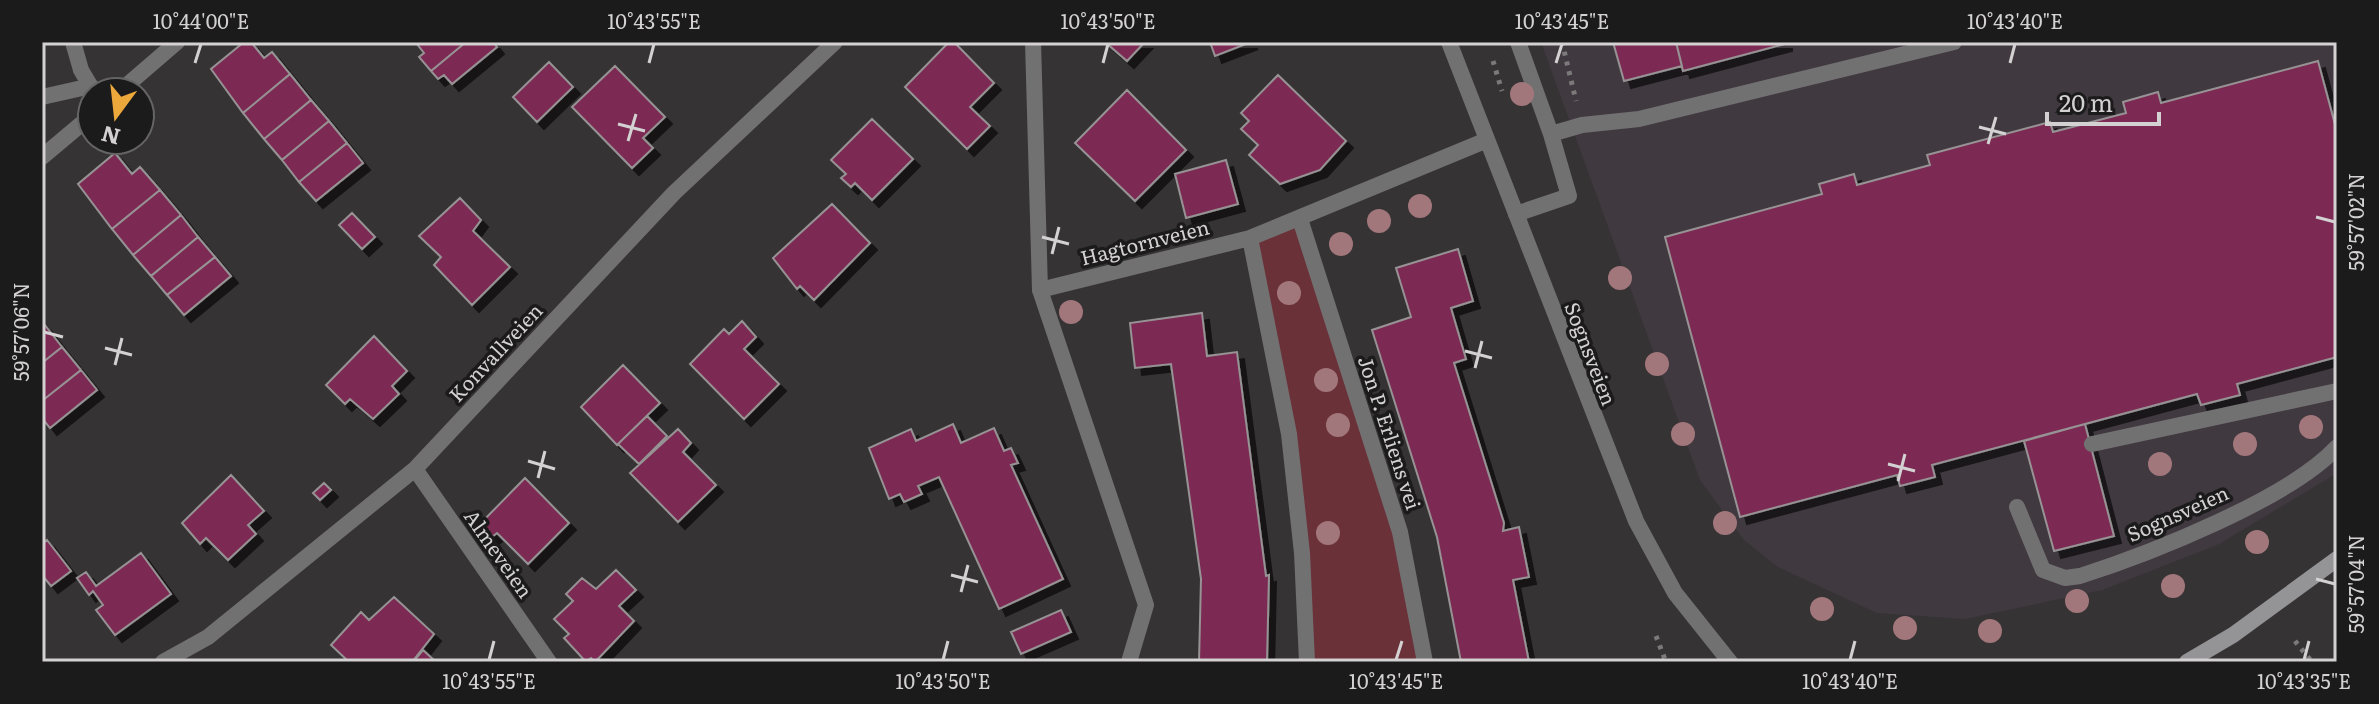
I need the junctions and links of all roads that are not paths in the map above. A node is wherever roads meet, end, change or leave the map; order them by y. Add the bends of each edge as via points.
1 (73, 42) edge
2 (177, 42) edge
3 (835, 42) edge
4 (1033, 42) edge
5 (1449, 42) edge
6 (1518, 42) edge
7 (1954, 42) edge
8 (84, 76) edge
9 (138, 76) edge
10 (76, 92) edge
11 (42, 97) edge
12 (76, 128) edge
13 (1551, 134) junction
14 (1487, 140) junction
15 (42, 157) edge
16 (1516, 214) junction
17 (1300, 219) junction
18 (1250, 238) junction
19 (1040, 290) junction
20 (2337, 391) edge
21 (2092, 444) dead end
22 (2337, 447) edge
23 (415, 469) junction
24 (2017, 507) dead end
25 (2337, 559) edge
26 (163, 662) edge
27 (549, 662) edge
28 (1129, 662) edge
29 (1307, 662) edge
30 (1425, 662) edge
31 (1730, 662) edge
32 (2187, 662) edge

1 - 8 street
2 - 9 street
3 - 23 street, Konvallveien via 674,193
4 - 19 street
5 - 14 street, Sognsveien
6 - 13 street
7 - 13 street via 1639,119
10 - 11 street
12 - 15 street
13 - 16 street via 1569,196
14 - 16 street, Sognsveien
14 - 17 street, Hagtornveien
16 - 31 street, Sognsveien via 1636,521 1675,593
17 - 18 street, Hagtornveien
17 - 30 street, Jon P. Erliens vei via 1400,532
18 - 19 street, Hagtornveien
18 - 29 street via 1289,434
19 - 28 street via 1146,605
20 - 21 street
22 - 24 street, Sognsveien via 2296,481 2172,542 2080,576 2065,578 2043,570
23 - 26 street, Konvallveien via 208,637
23 - 27 street, Almeveien
25 - 32 main road

